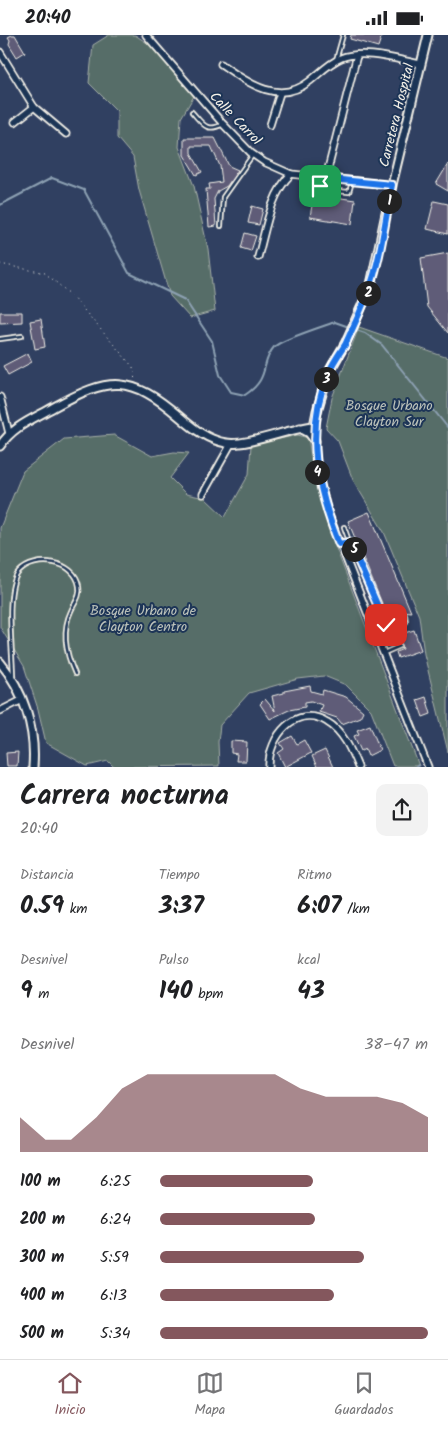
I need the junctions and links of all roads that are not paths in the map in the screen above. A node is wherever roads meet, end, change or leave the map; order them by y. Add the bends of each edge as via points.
1 (146, 35) edge
2 (344, 35) edge
3 (428, 35) edge
4 (0, 52) edge
5 (357, 55) junction
6 (336, 61) junction
7 (221, 64) dead end
8 (421, 64) junction
9 (280, 93) junction
10 (34, 107) junction
11 (192, 112) dead end
12 (15, 121) dead end
13 (223, 125) junction
14 (270, 125) dead end
15 (66, 134) dead end
16 (253, 154) junction
17 (328, 169) dead end
18 (291, 174) junction
19 (321, 178) junction
20 (352, 181) junction
21 (392, 185) junction
22 (221, 226) dead end
23 (258, 257) dead end
24 (22, 336) dead end
25 (0, 339) edge
26 (0, 397) edge
27 (316, 411) junction
28 (314, 426) junction
29 (297, 428) junction
30 (9, 433) junction
31 (315, 441) junction
32 (231, 445) junction
33 (0, 446) edge
34 (203, 494) dead end
35 (344, 527) dead end
36 (349, 541) junction
37 (339, 544) junction
38 (405, 615) dead end
39 (388, 632) junction
40 (376, 636) junction
41 (400, 646) dead end
42 (383, 653) junction
43 (0, 662) edge
44 (75, 674) dead end
45 (13, 677) junction
46 (22, 700) junction
47 (0, 711) edge
48 (33, 767) edge
49 (269, 767) edge
50 (358, 767) edge
51 (428, 767) edge

1 - 13 street, Calle Carrol
2 - 6 lane
3 - 8 street, Carretera Hospital
4 - 10 street
5 - 6 street
5 - 8 street
5 - 17 street
6 - 9 street via 300,88
7 - 9 street via 255,85
8 - 21 street, Carretera Hospital
9 - 14 street
10 - 12 street
10 - 15 street
11 - 13 lane via 206,127 214,129
13 - 16 street, Calle Carrol
16 - 18 street, Calle Carrol
16 - 22 lane via 222,197
18 - 19 street, Calle Carrol
18 - 23 street via 277,193
19 - 20 street, Calle Carrol
19 - 20 lane via 320,186 324,190 349,192
20 - 21 street, Calle Carrol
21 - 27 street, Carretera Hospital via 373,275 346,343 328,374
24 - 25 lane
26 - 30 street
27 - 28 street, Carretera Hospital
27 - 29 street via 311,419
28 - 29 street
28 - 31 street, Carretera Hospital
29 - 31 street via 309,433
29 - 32 street
30 - 32 street via 92,388 115,383 143,391 209,438
30 - 33 street
31 - 37 street, Carretera Hospital via 316,470
32 - 34 street
35 - 36 lane
36 - 37 lane
36 - 39 lane
37 - 40 street, Carretera Hospital
38 - 39 lane via 405,624
39 - 40 lane
40 - 42 street, Carretera Hospital
41 - 42 lane
42 - 51 street, Carretera Hospital
43 - 45 street
44 - 45 lane via 65,641 79,584 66,568 44,562 22,569 12,587
45 - 46 street
46 - 47 street
46 - 48 street via 32,727
49 - 50 street via 270,751 278,733 294,721 308,717 321,719 336,729

